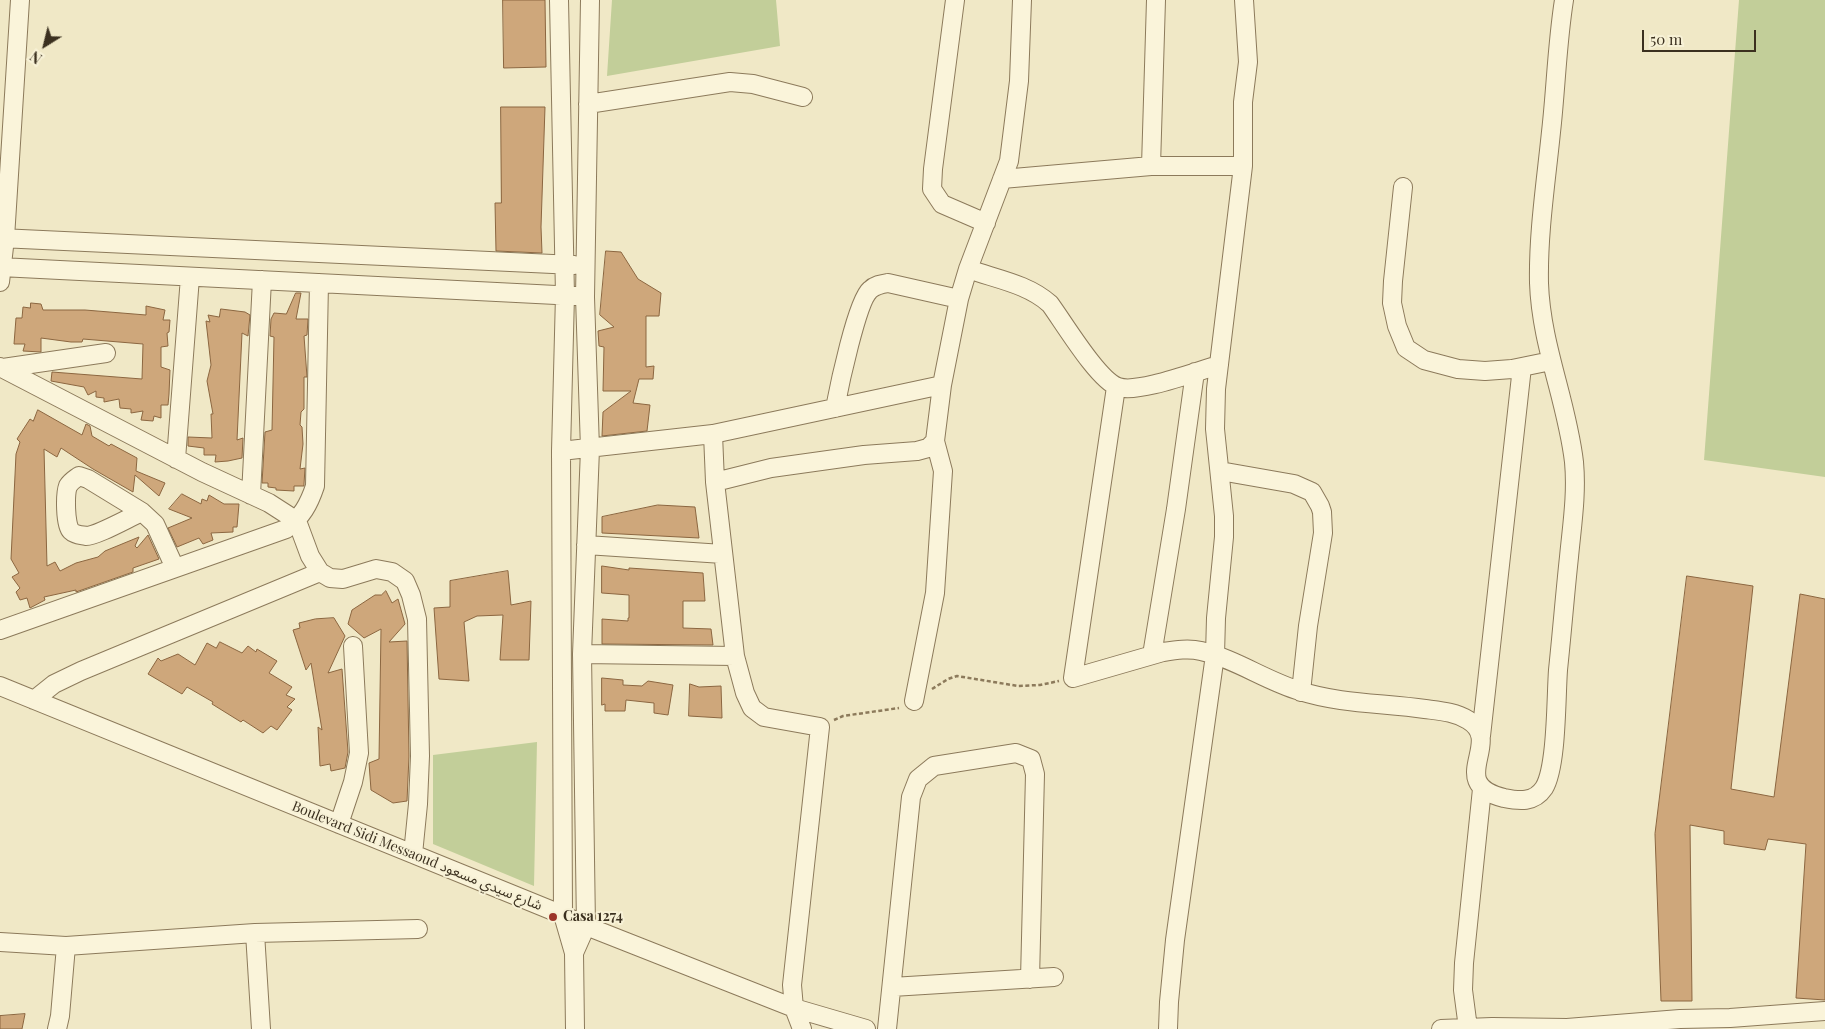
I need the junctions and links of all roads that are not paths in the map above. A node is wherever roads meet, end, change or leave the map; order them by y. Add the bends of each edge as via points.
1 (20, 0) edge
2 (559, 0) edge
3 (590, 0) edge
4 (955, 0) edge
5 (1022, 0) edge
6 (1156, 0) edge
7 (1244, 0) edge
8 (1564, 0) edge
9 (803, 96) dead end
10 (588, 104) junction
11 (5, 150) edge
12 (1151, 166) junction
13 (1244, 166) junction
14 (1002, 179) junction
15 (1403, 187) dead end
16 (986, 223) junction
17 (2, 238) edge
18 (564, 264) junction
19 (585, 266) junction
20 (968, 269) junction
21 (1, 272) edge
22 (190, 277) junction
23 (262, 280) junction
24 (319, 283) junction
25 (565, 295) junction
26 (585, 297) junction
27 (960, 299) junction
28 (106, 352) dead end
29 (1551, 362) junction
30 (1219, 365) junction
31 (1522, 367) junction
32 (2, 368) edge
33 (1195, 372) junction
34 (942, 386) junction
35 (1116, 386) junction
36 (835, 408) junction
37 (713, 434) junction
38 (934, 441) junction
39 (590, 448) junction
40 (561, 451) junction
41 (176, 459) junction
42 (1220, 471) junction
43 (715, 482) junction
44 (251, 495) junction
45 (142, 512) dead end
46 (296, 522) junction
47 (586, 545) junction
48 (723, 554) junction
49 (175, 568) junction
50 (320, 572) junction
51 (0, 630) edge
52 (353, 646) dead end
53 (582, 654) junction
54 (1152, 654) junction
55 (735, 656) junction
56 (1215, 656) junction
57 (0, 686) edge
58 (1301, 692) junction
59 (34, 700) junction
60 (914, 701) road end
61 (1481, 736) junction
62 (1482, 789) junction
63 (339, 824) junction
64 (413, 854) junction
65 (563, 915) junction
66 (586, 926) junction
67 (418, 929) dead end
68 (255, 933) junction
69 (0, 942) edge
70 (66, 946) junction
71 (574, 953) junction
72 (1054, 977) dead end
73 (1030, 979) junction
74 (892, 987) junction
75 (794, 1008) junction
76 (1825, 1011) edge
77 (1680, 1024) edge
78 (1468, 1028) junction
79 (1567, 1028) edge
80 (57, 1029) edge
81 (261, 1029) edge
82 (574, 1029) edge
83 (802, 1029) edge
84 (866, 1029) edge
85 (888, 1029) edge
86 (1168, 1029) edge
87 (1441, 1029) edge

1 - 11 street
2 - 18 street
3 - 10 street
4 - 16 street via 932,189 942,204
5 - 14 street via 1019,81 1009,161
6 - 12 street
7 - 13 street via 1248,62 1243,102
8 - 29 street via 1540,261 1542,322
9 - 10 street via 730,82
10 - 19 street
11 - 17 street
12 - 13 street
12 - 14 street
13 - 30 street
14 - 16 street
15 - 31 street via 1392,303 1406,348 1424,360 1458,369 1486,371
16 - 20 street
17 - 18 street
17 - 21 street
18 - 19 street
18 - 25 street
19 - 26 street
20 - 27 street
20 - 35 street via 1029,289 1044,298 1092,363
21 - 22 street
22 - 23 street
22 - 41 street
23 - 24 street
23 - 44 street
24 - 25 street
24 - 46 street via 314,486 309,505
25 - 26 street
25 - 40 street
26 - 39 street
27 - 34 street
27 - 36 street via 888,283 870,290 864,298
28 - 32 street
29 - 31 street
29 - 62 street via 1569,430 1575,494 1550,768 1545,787 1531,800 1519,801
30 - 33 street
30 - 42 street via 1215,429
31 - 61 street
32 - 41 street
33 - 35 street via 1132,389
33 - 54 street
34 - 36 street
34 - 38 street
35 - 54 street via 1073,678
36 - 37 street
37 - 39 street
37 - 43 street
38 - 43 street via 928,448 917,451 771,468
38 - 60 street via 943,470 936,584
39 - 40 street
39 - 47 street
40 - 65 street
41 - 44 street
42 - 56 street via 1224,537
42 - 58 street via 1294,484 1312,492 1320,506 1323,532
43 - 48 street
44 - 46 street
45 - 49 street via 155,524
46 - 49 street via 286,529
46 - 50 street
47 - 48 street
47 - 53 street
48 - 55 street
49 - 51 street
50 - 59 street via 81,671 54,684
50 - 64 street via 330,578 343,579 376,569 392,572 405,581 411,595 417,619 420,756
52 - 63 street via 359,753
53 - 55 street
53 - 66 street
54 - 56 street via 1200,650
55 - 75 street via 752,708 764,717 820,727 792,986
56 - 58 street
56 - 86 street via 1175,940
57 - 59 street, Boulevard Sidi Messaoud شارع سيدي مسعود
58 - 61 street via 1449,712 1470,721
59 - 63 street, Boulevard Sidi Messaoud شارع سيدي مسعود
61 - 62 street via 1476,774
62 - 78 street via 1464,963 1463,990
63 - 64 street, Boulevard Sidi Messaoud شارع سيدي مسعود
64 - 65 street, Boulevard Sidi Messaoud شارع سيدي مسعود
65 - 66 street, Boulevard Sidi Messaoud شارع سيدي مسعود
65 - 71 street
66 - 71 street
66 - 75 street, Boulevard Sidi Messaoud شارع سيدي مسعود
67 - 68 street
68 - 70 street
68 - 81 street
69 - 70 street
70 - 80 street
71 - 82 street
72 - 73 street
73 - 74 street
73 - 74 street via 1035,774 1031,758 1016,753 934,766 918,779 911,797
74 - 85 street
75 - 83 street
75 - 84 street, Boulevard Sidi Messaoud شارع سيدي مسعود
76 - 77 street
77 - 79 street
78 - 79 street
78 - 87 street

